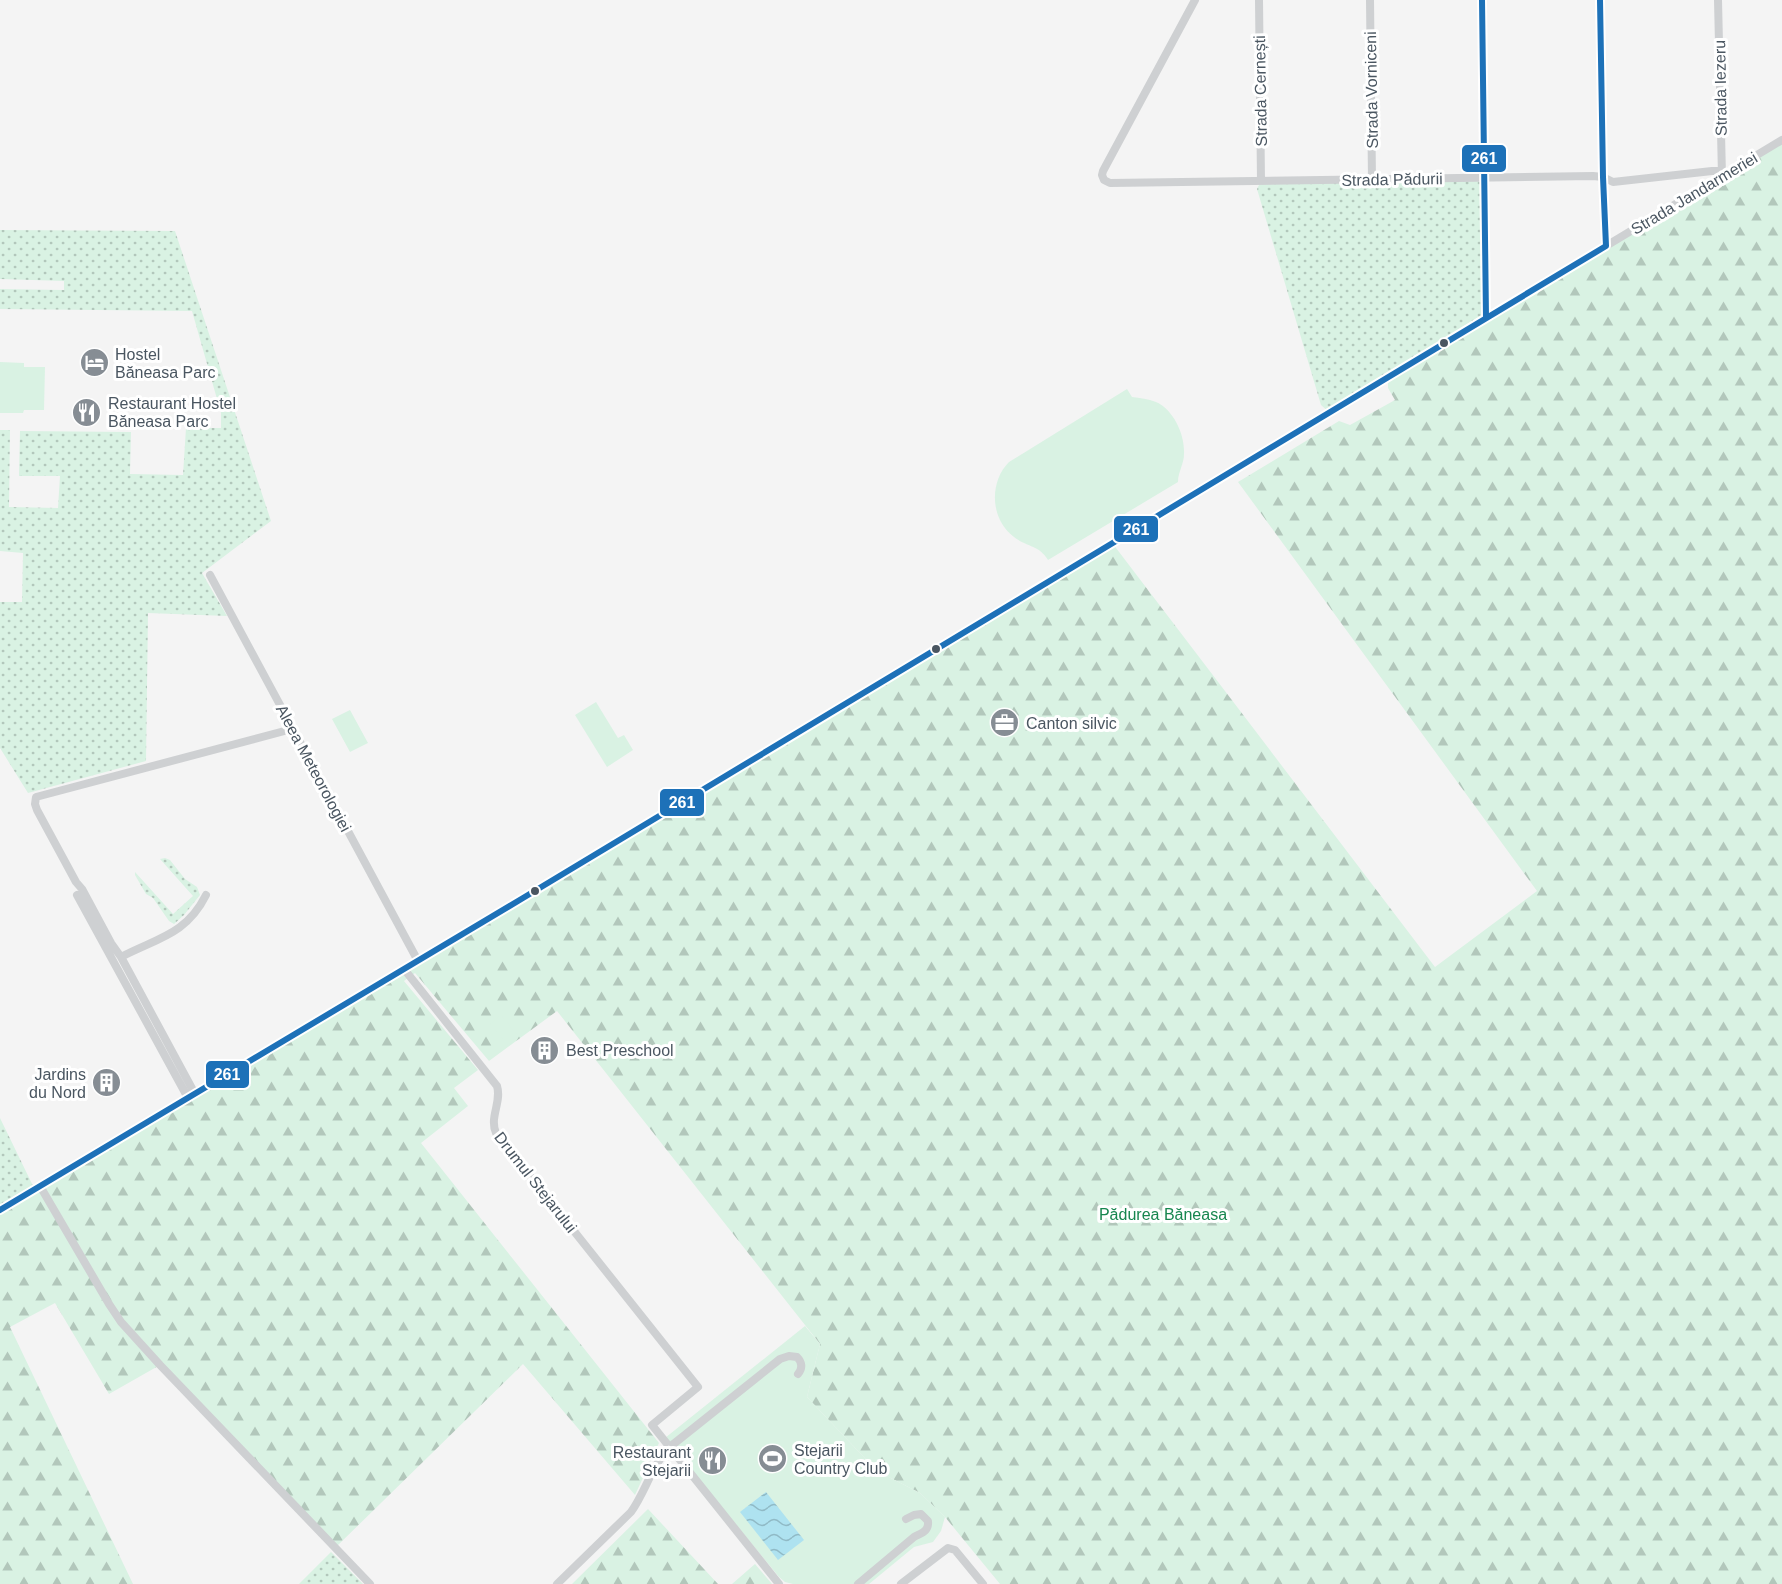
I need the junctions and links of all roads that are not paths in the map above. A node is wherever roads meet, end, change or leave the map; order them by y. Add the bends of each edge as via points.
1 (1195, 0) edge
2 (1259, 0) edge
3 (1370, 0) edge
4 (1482, 0) edge
5 (1600, 0) edge
6 (1718, 0) edge
7 (1782, 140) edge
8 (1722, 176) junction
9 (1603, 177) junction
10 (1484, 178) junction
11 (1372, 180) junction
12 (1261, 181) junction
13 (1606, 246) junction
14 (1486, 317) junction
15 (210, 575) dead end
16 (292, 729) junction
17 (77, 895) dead end
18 (206, 895) dead end
19 (121, 957) junction
20 (418, 961) junction
21 (404, 969) junction
22 (191, 1096) junction
23 (40, 1186) junction
24 (0, 1210) edge
25 (798, 1374) dead end
26 (671, 1446) junction
27 (906, 1519) dead end
28 (370, 1584) edge
29 (557, 1584) edge
30 (779, 1584) edge
31 (858, 1584) edge
32 (901, 1584) edge
33 (983, 1584) edge

1 - 12 street, Strada Pădurii via 1102,175 1110,183
2 - 12 street, Strada Cernești
3 - 11 street, Strada Vorniceni
4 - 10 street
5 - 9 street
6 - 8 street, Strada Iezeru
7 - 8 street, Strada Jandarmeriei
8 - 9 street, Strada Pădurii via 1715,171 1612,182
8 - 13 street, Strada Jandarmeriei
9 - 10 street, Strada Pădurii
9 - 13 street
10 - 11 street, Strada Pădurii
10 - 14 street
11 - 12 street, Strada Pădurii
13 - 14 street, Strada Jandarmeriei
14 - 20 street, Strada Jandarmeriei
15 - 16 street, Aleea Meteorologiei
16 - 19 street via 36,797 35,804 48,830
16 - 20 street, Aleea Meteorologiei
17 - 22 street
18 - 19 street via 182,927
19 - 22 street
20 - 21 street, Strada Jandarmeriei
21 - 22 street, Strada Jandarmeriei
21 - 26 street, Drumul Stejarului via 497,1086 493,1125 496,1133 698,1387 652,1425
22 - 23 street, Strada Jandarmeriei
23 - 24 street, Strada Jandarmeriei
23 - 28 street via 121,1322
25 - 26 street via 800,1359 780,1359
26 - 29 street via 631,1512
26 - 30 street
27 - 31 street via 917,1514 924,1516 927,1530
32 - 33 street via 948,1548 955,1550

